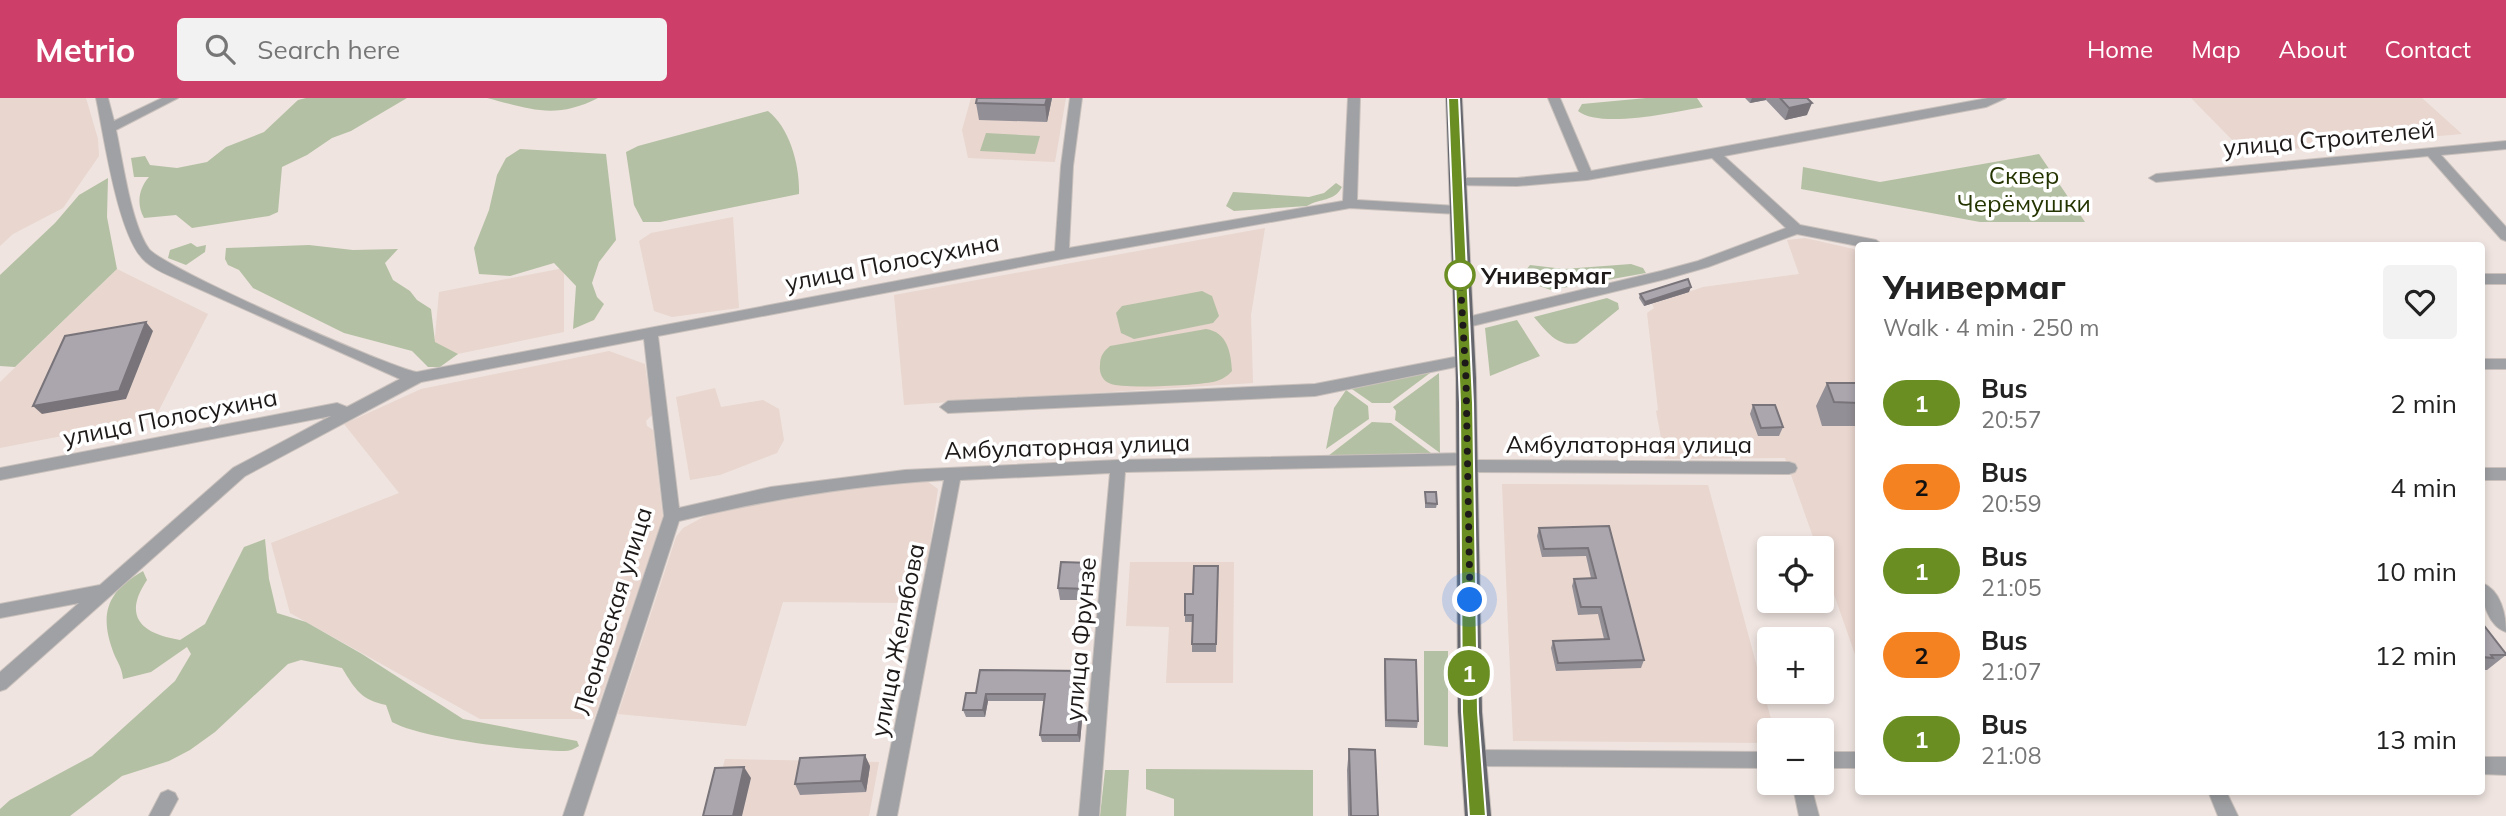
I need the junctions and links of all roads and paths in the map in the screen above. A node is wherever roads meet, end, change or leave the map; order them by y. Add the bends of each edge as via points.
1 (102, 98) edge
2 (172, 98) edge
3 (1076, 98) edge
4 (1354, 98) edge
5 (1454, 98) edge
6 (1554, 98) edge
7 (2000, 98) edge
8 (108, 129) junction
9 (2506, 145) edge
10 (2431, 152) junction
11 (1715, 154) junction
12 (1587, 176) junction
13 (2157, 178) dead end
14 (1456, 182) junction
15 (1350, 204) junction
16 (1457, 210) junction
17 (1796, 229) junction
18 (2506, 236) edge
19 (1861, 242) edge
20 (1062, 254) junction
21 (2485, 279) edge
22 (2506, 279) edge
23 (1464, 323) junction
24 (650, 333) junction
25 (1465, 360) junction
26 (2485, 364) edge
27 (2506, 364) edge
28 (417, 377) junction
29 (948, 407) dead end
30 (347, 414) junction
31 (1468, 463) junction
32 (1118, 466) junction
33 (1789, 468) dead end
34 (953, 473) junction
35 (0, 474) edge
36 (2485, 474) edge
37 (2506, 474) edge
38 (672, 516) junction
39 (105, 590) junction
40 (2485, 594) edge
41 (0, 611) edge
42 (2506, 625) edge
43 (0, 683) edge
44 (1472, 758) junction
45 (1757, 760) edge
46 (1834, 760) edge
47 (1855, 760) edge
48 (2485, 766) edge
49 (2506, 766) edge
50 (1804, 795) edge
51 (2219, 795) edge
52 (573, 816) edge
53 (887, 816) edge
54 (1089, 816) edge
55 (1478, 816) edge
56 (1809, 816) edge
57 (2228, 816) edge

1 - 8 street
2 - 8 street
3 - 20 street
4 - 15 street
5 - 14 main road
6 - 12 street
7 - 11 street
8 - 28 street via 131,226 151,259 364,359
9 - 10 street, улица Строителей
10 - 13 street, улица Строителей
10 - 18 street
11 - 12 street
11 - 17 street
12 - 14 street
14 - 16 main road
15 - 16 street, улица Полосухина
15 - 20 street, улица Полосухина
16 - 23 main road
17 - 19 street
17 - 23 street via 1661,276
20 - 24 street, улица Полосухина
21 - 22 street
23 - 25 main road
24 - 28 street, улица Полосухина
24 - 38 street, Леоновская улица
25 - 29 street via 1315,390
25 - 31 main road
26 - 27 street
28 - 30 street, улица Полосухина
30 - 35 street, улица Полосухина via 337,409
30 - 39 street, улица Полосухина via 239,472
31 - 32 street, Амбулаторная улица
31 - 33 street, Амбулаторная улица
31 - 44 main road
32 - 34 street, Амбулаторная улица
32 - 54 street, улица Фрунзе
34 - 38 street, Амбулаторная улица via 771,493
34 - 53 street, улица Желябова
36 - 37 street
38 - 52 street, Леоновская улица
39 - 41 street
39 - 43 street, улица Полосухина
40 - 42 street
44 - 45 street
44 - 55 main road
46 - 47 street
48 - 49 street
50 - 56 street
51 - 57 street

